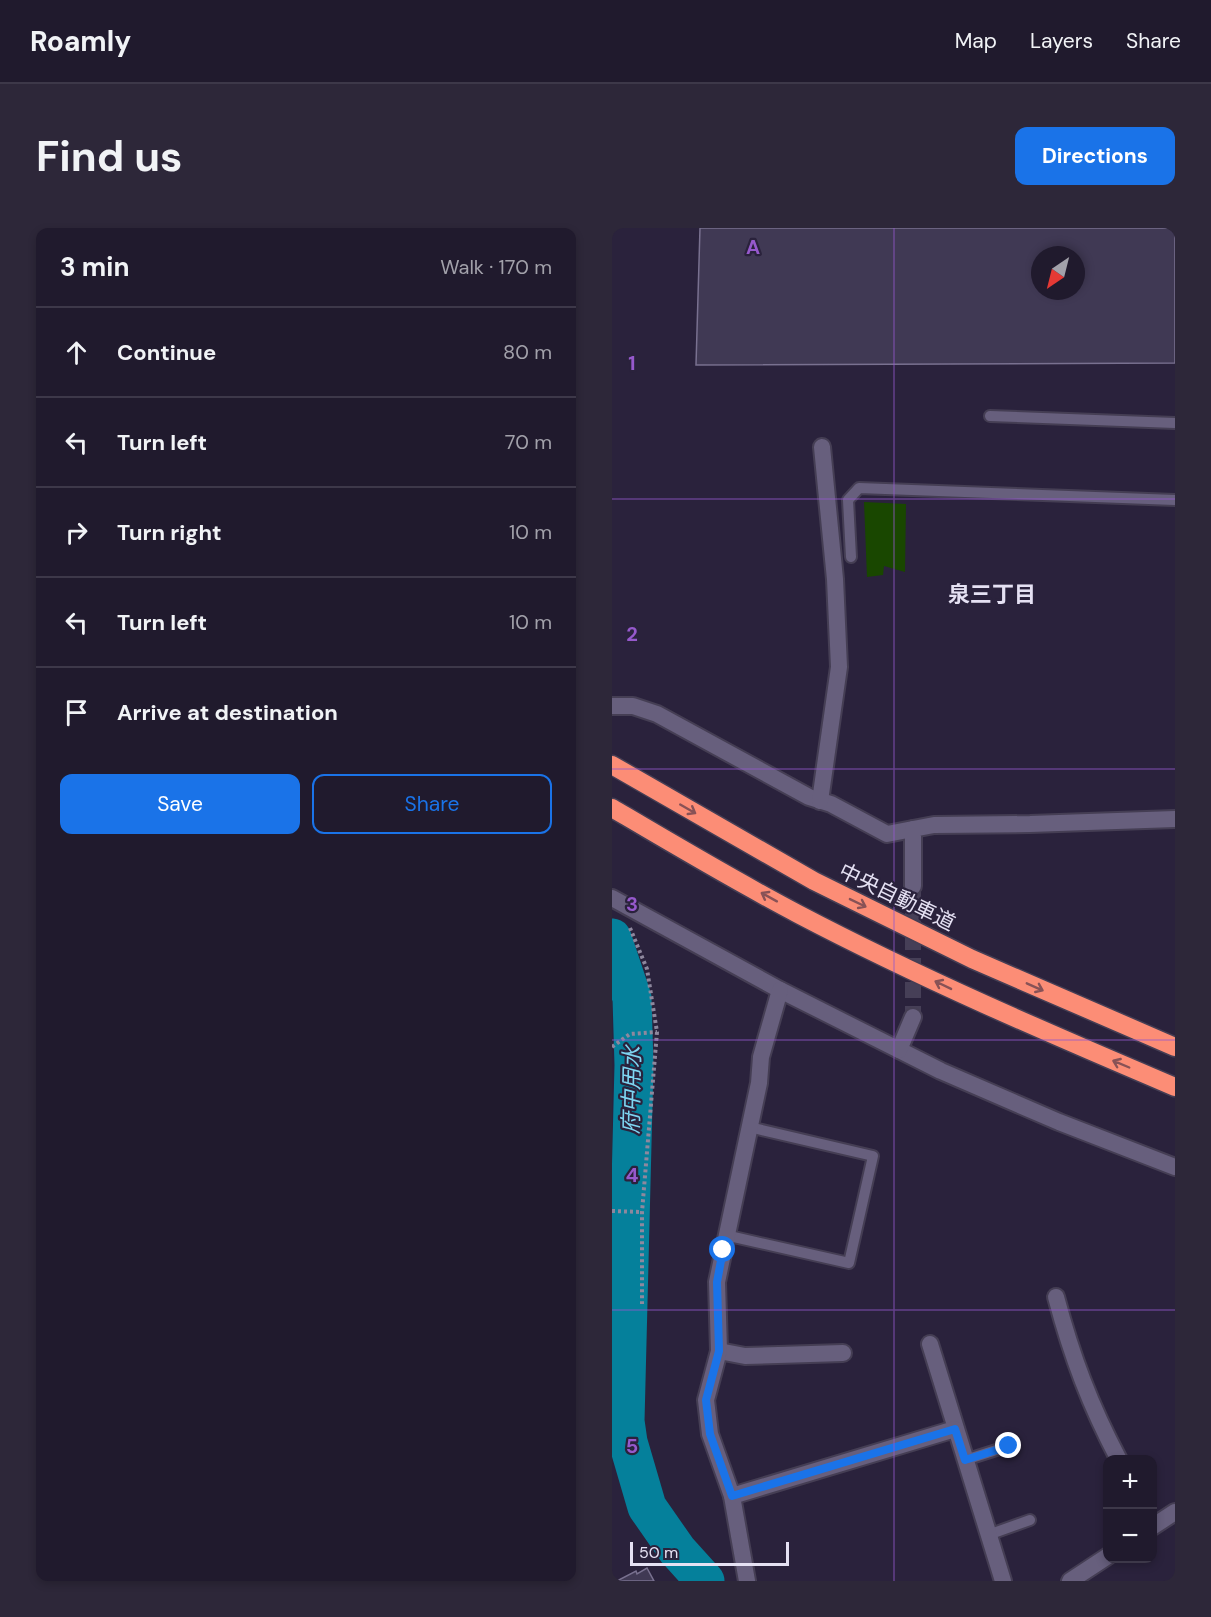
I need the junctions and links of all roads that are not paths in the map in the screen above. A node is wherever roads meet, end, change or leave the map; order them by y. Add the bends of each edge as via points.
1 (990, 416) dead end
2 (1175, 423) edge
3 (822, 447) dead end
4 (1175, 500) edge
5 (851, 556) dead end
6 (612, 706) edge
7 (612, 765) edge
8 (820, 801) junction
9 (612, 808) edge
10 (1175, 819) edge
11 (913, 828) junction
12 (913, 885) tunnel mouth
13 (616, 900) edge
14 (780, 990) junction
15 (913, 1017) tunnel mouth
16 (1175, 1047) edge
17 (899, 1050) junction
18 (1175, 1087) edge
19 (749, 1127) junction
20 (1175, 1167) edge
21 (725, 1236) junction
22 (1056, 1297) dead end
23 (930, 1344) dead end
24 (719, 1351) junction
25 (843, 1353) dead end
26 (955, 1429) junction
27 (1009, 1446) dead end
28 (1116, 1455) edge
29 (965, 1460) junction
30 (732, 1496) junction
31 (1175, 1512) edge
32 (1030, 1520) dead end
33 (1157, 1523) edge
34 (988, 1535) junction
35 (1103, 1559) edge
36 (747, 1581) edge
37 (1003, 1581) edge
38 (1070, 1581) edge

1 - 2 lane
3 - 8 street via 839,668
4 - 5 lane via 859,488 848,500
6 - 8 street via 633,706 657,714
7 -> 16 highway, 中央自動車道 via 814,881 972,959
8 - 11 street via 887,834
18 -> 9 highway via 1047,1033 798,914
10 - 11 street
11 - 12 street
13 - 14 street
14 - 17 street
14 - 19 street via 761,1057
15 - 17 street
17 - 20 street via 1059,1122
19 - 21 street
19 - 21 lane via 873,1156 849,1263
21 - 24 street via 717,1282
22 - 28 street via 1085,1391
23 - 26 street
24 - 25 street via 746,1356
24 - 30 street via 706,1400 710,1434
26 - 29 street
26 - 30 street
27 - 29 lane
29 - 34 street
30 - 36 street
31 - 33 street
32 - 34 lane
34 - 37 street
35 - 38 street

